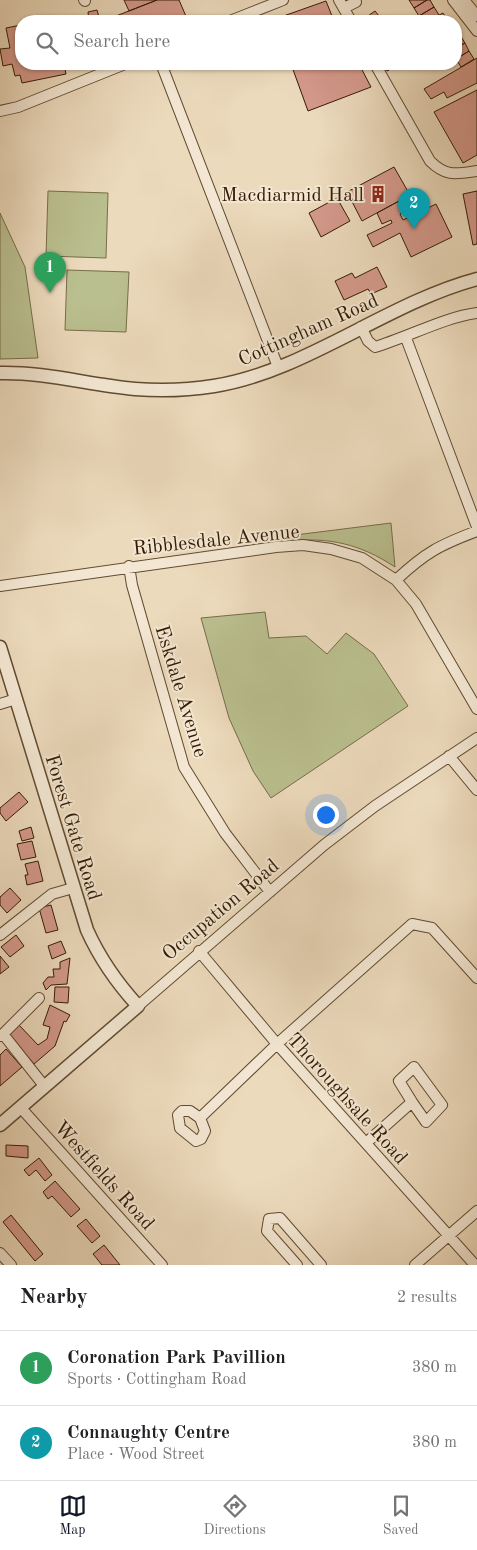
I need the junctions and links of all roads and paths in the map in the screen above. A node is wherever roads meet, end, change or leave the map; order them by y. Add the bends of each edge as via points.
1 (283, 0) edge
2 (452, 0) edge
3 (464, 0) edge
4 (356, 2) dead end
5 (342, 4) edge
6 (245, 15) edge
7 (477, 16) edge
8 (477, 31) edge
9 (110, 70) edge
10 (164, 70) edge
11 (378, 70) edge
12 (0, 111) edge
13 (477, 171) edge
14 (477, 280) edge
15 (477, 313) edge
16 (361, 327) junction
17 (406, 338) junction
18 (278, 367) junction
19 (0, 372) edge
20 (477, 529) edge
21 (129, 566) junction
22 (396, 580) junction
23 (0, 586) edge
24 (0, 647) edge
25 (16, 699) junction
26 (0, 704) edge
27 (477, 709) edge
28 (477, 738) edge
29 (450, 756) junction
30 (477, 790) edge
31 (72, 888) junction
32 (270, 892) junction
33 (0, 935) edge
34 (199, 951) junction
35 (477, 978) edge
36 (39, 998) dead end
37 (138, 1006) junction
38 (2, 1035) edge
39 (277, 1044) junction
40 (45, 1086) junction
41 (412, 1102) junction
42 (21, 1108) junction
43 (200, 1118) dead end
44 (0, 1125) edge
45 (366, 1143) junction
46 (477, 1211) edge
47 (449, 1236) junction
48 (0, 1253) edge
49 (10, 1265) edge
50 (162, 1265) edge
51 (297, 1265) edge
52 (321, 1265) edge
53 (415, 1265) edge
54 (474, 1265) edge

1 - 6 street
2 - 8 street
3 - 7 street
4 - 5 street
9 - 12 street via 18,107
10 - 18 street
11 - 13 street via 430,161 439,170 449,173
14 - 16 street, Cottingham Road via 450,286
15 - 17 street via 463,315
16 - 17 street via 368,341 376,347
16 - 18 street, Cottingham Road
17 - 20 street
18 - 19 street, Cottingham Road via 216,386 176,389 135,389 51,375
20 - 22 street via 419,558
21 - 22 street, Ribblesdale Avenue via 304,545 362,558
21 - 23 street, Ribblesdale Avenue
21 - 32 street, Eskdale Avenue via 184,767 225,833
22 - 27 street, Ribblesdale Avenue via 416,604
24 - 25 street, Forest Gate Road
25 - 26 street
25 - 31 street, Forest Gate Road
28 - 29 street, Occupation Road
29 - 30 street
29 - 32 street, Occupation Road via 375,806
31 - 33 street via 52,894
31 - 37 street, Forest Gate Road via 99,956 112,977
32 - 34 street, Occupation Road
34 - 37 street, Occupation Road
34 - 39 street, Thoroughsale Road
35 - 39 street via 432,928 412,924
36 - 38 street
37 - 40 street, Occupation Road
38 - 40 street
39 - 43 street
39 - 45 street, Thoroughsale Road
40 - 42 street, Occupation Road
41 - 41 street via 426,1122 442,1105 414,1067 400,1081
41 - 45 street
42 - 44 street, Occupation Road
42 - 50 street, Westfields Road
45 - 47 street, Thoroughsale Road
46 - 47 street
47 - 53 street
47 - 54 street, Thoroughsale Road
48 - 49 street
51 - 52 street via 267,1230 269,1219 280,1218

